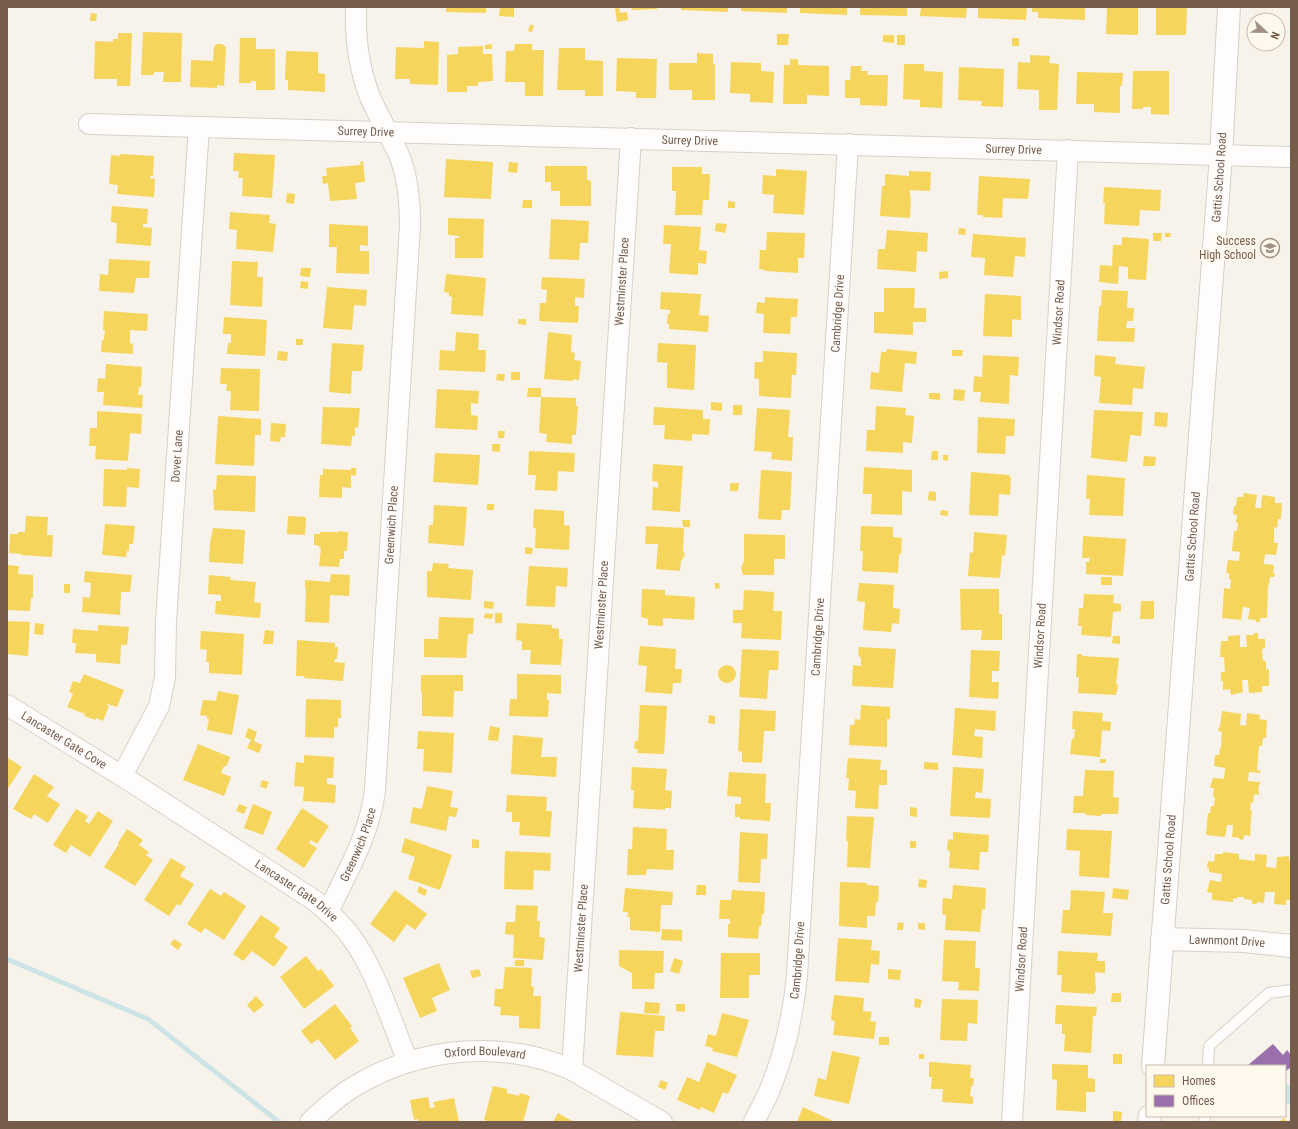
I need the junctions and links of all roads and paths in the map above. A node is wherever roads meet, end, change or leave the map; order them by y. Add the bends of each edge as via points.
1 (356, 7) edge
2 (1229, 7) edge
3 (89, 124) dead end
4 (199, 127) junction
5 (388, 132) junction
6 (631, 138) junction
7 (848, 144) junction
8 (1068, 150) junction
9 (1221, 155) junction
10 (1291, 157) edge
11 (7, 705) edge
12 (122, 776) junction
13 (328, 912) junction
14 (1162, 939) junction
15 (1291, 946) edge
16 (1291, 990) edge
17 (408, 1062) junction
18 (1153, 1065) edge
19 (1208, 1065) edge
20 (572, 1070) junction
21 (310, 1122) edge
22 (662, 1122) edge
23 (754, 1122) edge
24 (1012, 1122) edge

1 - 5 street, Greenwich Place via 358,51 364,80
2 - 9 main road, Gattis School Road
3 - 4 street, Surrey Drive
4 - 5 street, Surrey Drive
4 - 12 street, Dover Lane via 166,621 165,677 159,706
5 - 6 street, Surrey Drive
5 - 13 street, Greenwich Place via 407,183 410,225 376,790 366,832
6 - 7 street, Surrey Drive
6 - 20 street, Westminster Place
7 - 8 street, Surrey Drive
7 - 23 street, Cambridge Drive via 797,976 794,1005 780,1062
8 - 9 street, Surrey Drive
8 - 24 street, Windsor Road
9 - 10 street, Surrey Drive
9 - 14 main road, Gattis School Road
11 - 12 street, Lancaster Gate Cove
12 - 13 street, Lancaster Gate Drive via 314,900
13 - 17 street, Lancaster Gate Drive via 349,934 364,957
14 - 15 main road, Lawnmont Drive via 1244,941
14 - 18 main road, Gattis School Road
16 - 19 lane via 1269,993 1209,1046
17 - 20 street, Oxford Boulevard via 433,1056 488,1050 531,1056
17 - 21 street, Oxford Boulevard via 381,1072 355,1086 330,1103
20 - 22 street, Oxford Boulevard

